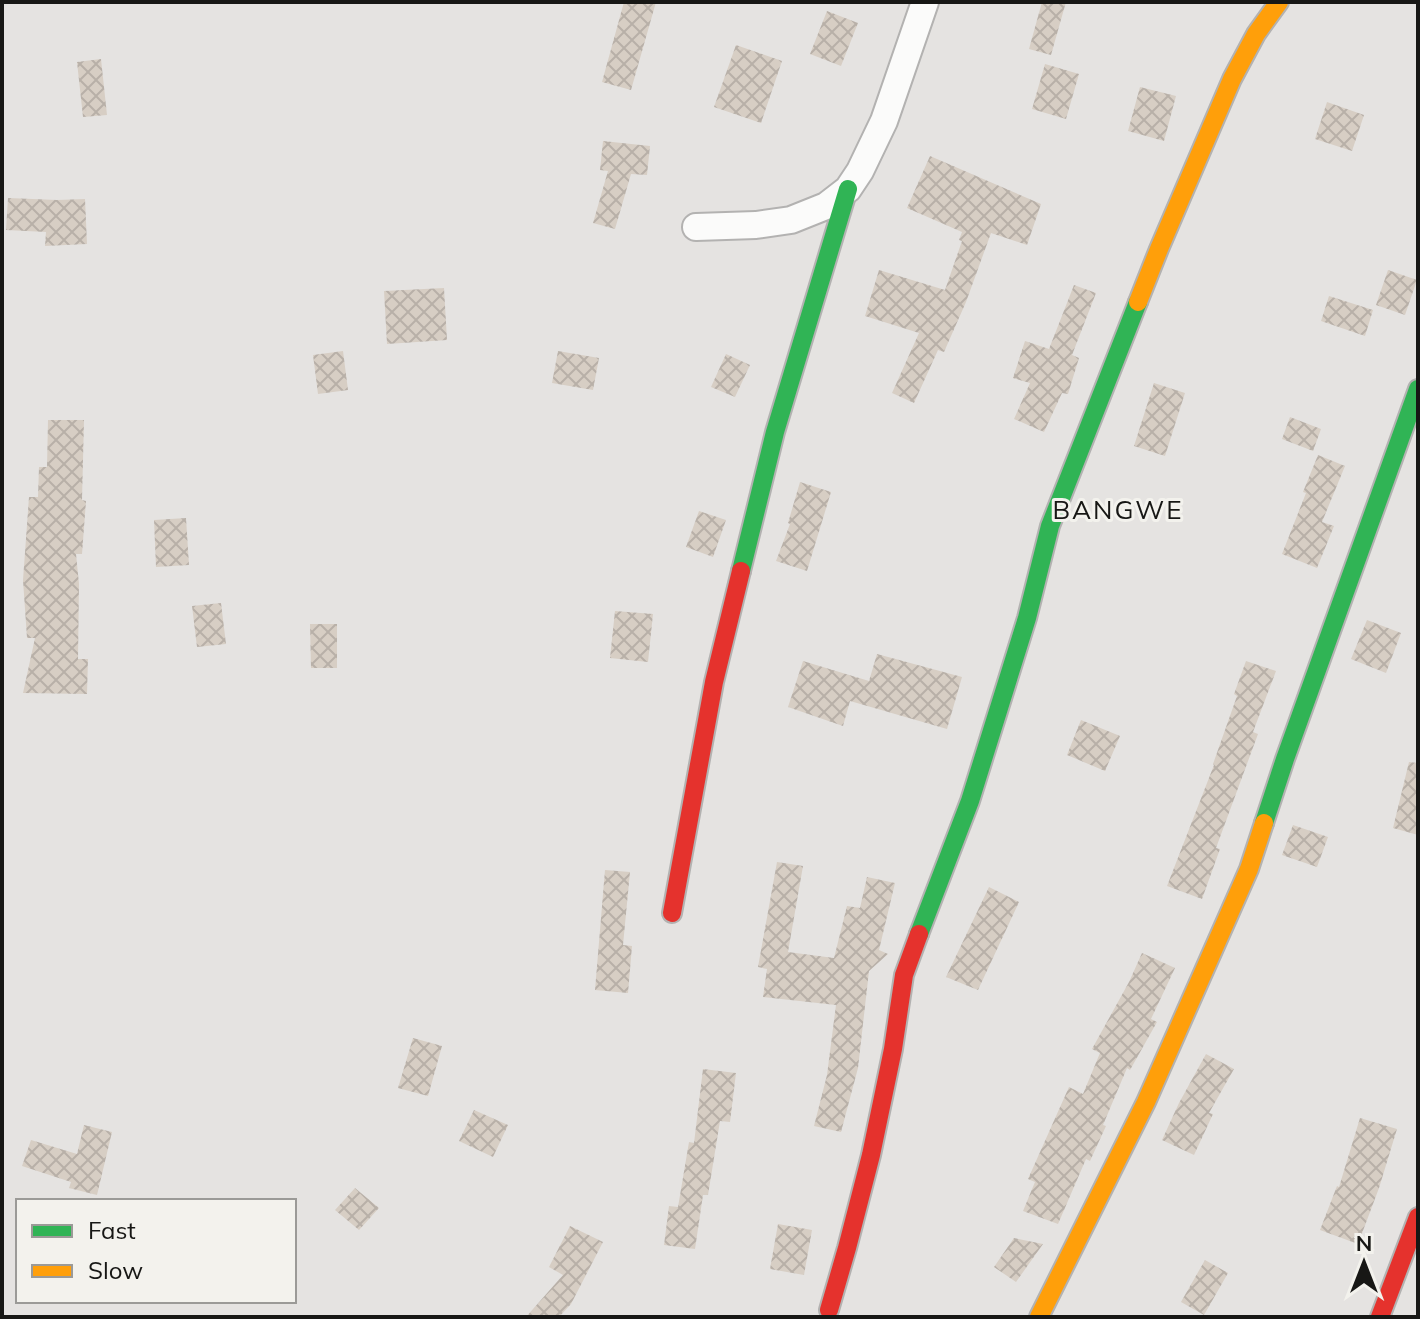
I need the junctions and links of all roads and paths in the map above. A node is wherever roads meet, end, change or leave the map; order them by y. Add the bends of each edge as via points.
1 (925, 2) edge
2 (1279, 2) edge
3 (848, 189) junction
4 (696, 227) dead end
5 (1418, 389) edge
6 (672, 913) dead end
7 (1418, 1217) edge
8 (829, 1310) dead end
9 (1039, 1317) edge
10 (1380, 1317) edge

1 - 3 street via 884,121
2 - 8 street via 1232,79 1050,526 970,801 904,975 870,1166
3 - 4 street via 826,206 791,220
3 - 6 street via 775,432 714,682
5 - 9 street via 1249,869 1146,1102
7 - 10 street

